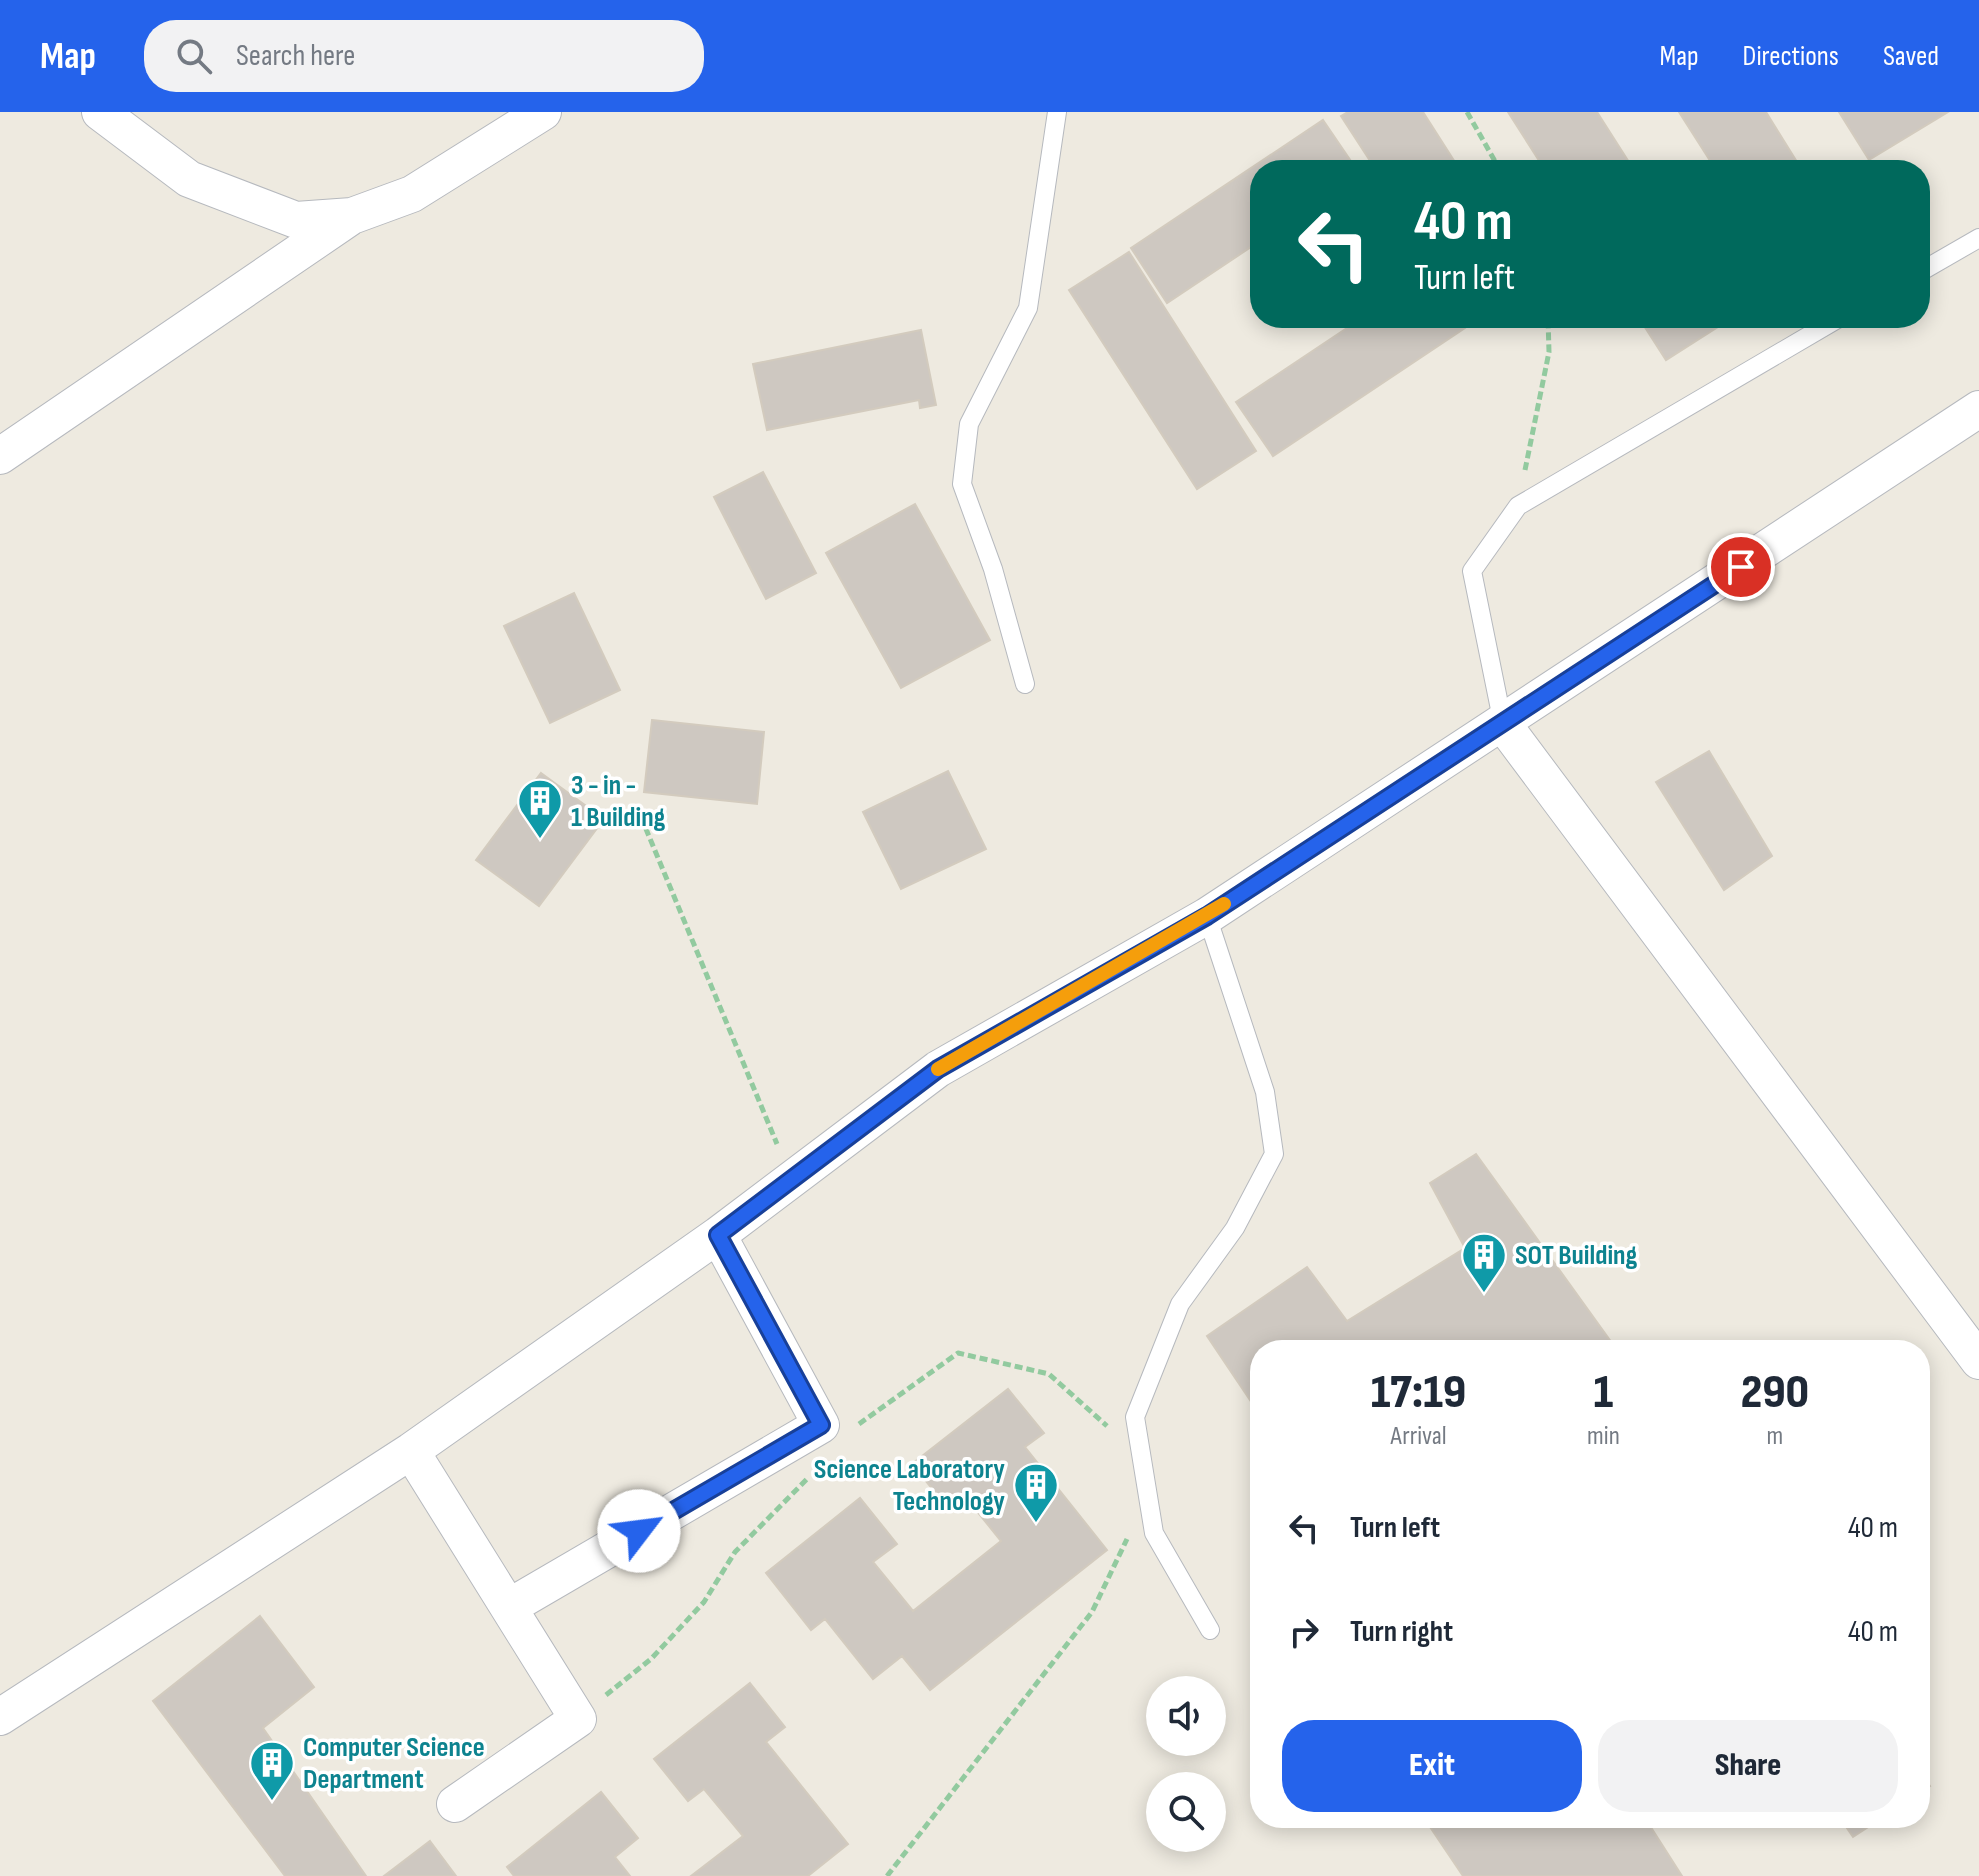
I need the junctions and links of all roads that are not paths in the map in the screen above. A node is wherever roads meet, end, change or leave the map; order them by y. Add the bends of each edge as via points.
1 (100, 112) edge
2 (543, 112) edge
3 (1057, 112) edge
4 (352, 216) junction
5 (1979, 238) edge
6 (1930, 266) edge
7 (1822, 328) edge
8 (1979, 409) edge
9 (0, 456) edge
10 (1025, 684) dead end
11 (1503, 724) junction
12 (1207, 916) junction
13 (718, 1235) junction
14 (1979, 1361) edge
15 (411, 1451) junction
16 (509, 1607) junction
17 (1210, 1630) dead end
18 (0, 1717) edge
19 (455, 1804) dead end

1 - 4 street via 189,179 230,197 296,220
2 - 4 street via 412,194
3 - 10 lane via 1028,308 969,424 962,484 993,569
4 - 9 street
5 - 6 lane
7 - 11 lane via 1518,506 1472,571
8 - 11 street
11 - 12 street
11 - 14 street
12 - 13 street via 938,1069
12 - 17 lane via 1265,1092 1274,1154 1235,1228 1180,1304 1135,1417 1154,1533
13 - 15 street
13 - 16 street via 821,1425
15 - 16 street
15 - 18 street
16 - 19 street via 578,1719

